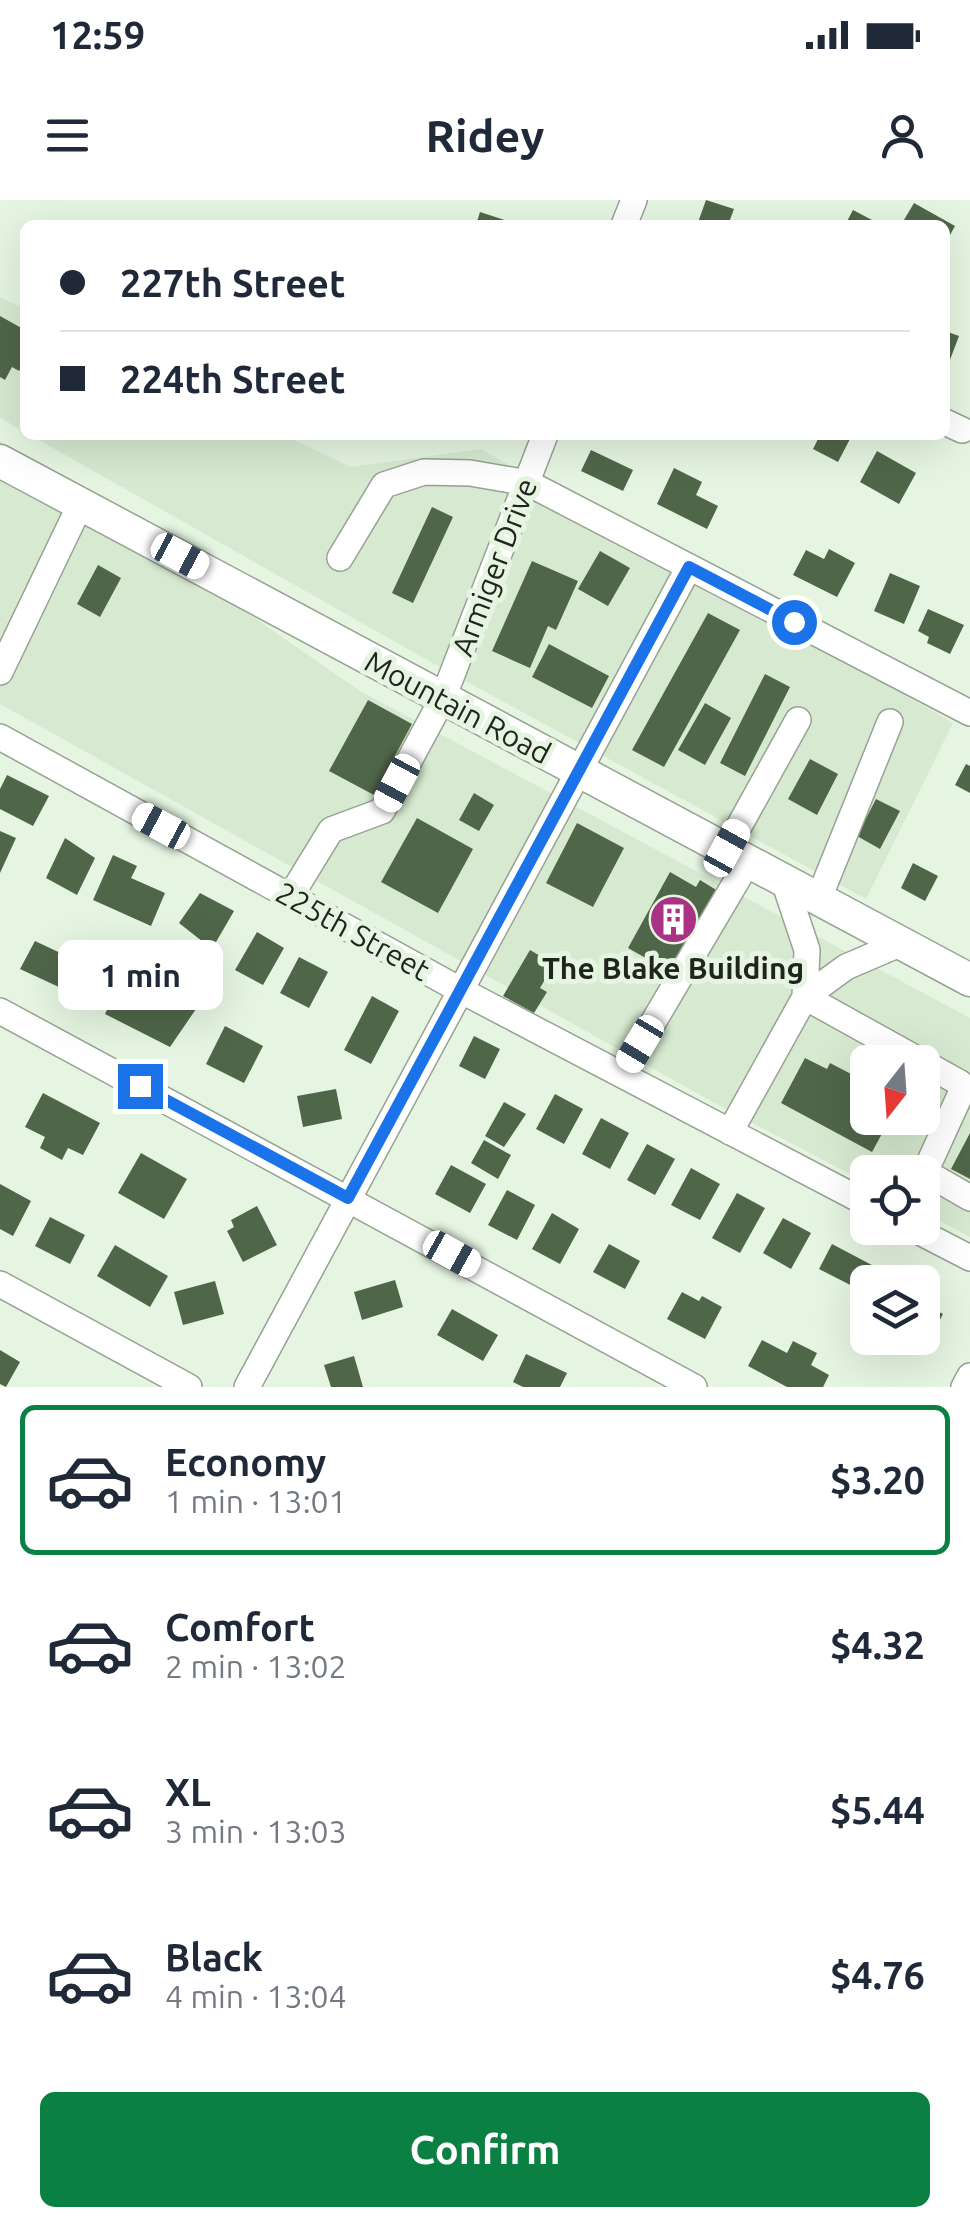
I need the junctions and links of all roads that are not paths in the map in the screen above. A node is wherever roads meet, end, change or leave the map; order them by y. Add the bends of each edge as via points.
1 (543, 440) edge
2 (0, 461) edge
3 (528, 483) junction
4 (81, 503) junction
5 (340, 558) dead end
6 (689, 567) junction
7 (0, 672) edge
8 (443, 698) junction
9 (970, 713) edge
10 (798, 720) dead end
11 (890, 722) dead end
12 (0, 738) edge
13 (579, 772) junction
14 (738, 854) junction
15 (783, 878) junction
16 (290, 896) junction
17 (819, 898) junction
18 (902, 943) junction
19 (970, 980) edge
20 (462, 991) junction
21 (805, 998) junction
22 (0, 1011) edge
23 (622, 1075) junction
24 (730, 1132) junction
25 (850, 1195) edge
26 (348, 1198) junction
27 (970, 1198) edge
28 (940, 1242) edge
29 (970, 1258) edge
30 (0, 1284) edge
31 (970, 1376) edge
32 (189, 1387) edge
33 (247, 1387) edge
34 (694, 1387) edge
35 (964, 1387) edge

1 - 3 street, Armiger Drive
2 - 4 main road, Mountain Road
3 - 5 street via 424,472 384,485
3 - 6 street
3 - 8 street, Armiger Drive
4 - 7 street
4 - 8 main road, Mountain Road
6 - 9 street
6 - 13 street
8 - 13 main road, Mountain Road
8 - 16 street, Armiger Drive via 382,811 331,830
10 - 14 street
11 - 17 street
12 - 16 street, 225th Street
13 - 14 main road, Mountain Road
13 - 20 street
14 - 15 main road, Mountain Road
14 - 23 street
15 - 17 main road, Mountain Road
15 - 21 street via 807,950
16 - 20 street, 225th Street
17 - 18 main road, Mountain Road
18 - 19 main road, Mountain Road
18 - 21 street via 846,968
20 - 23 street, 225th Street
20 - 26 street
21 - 24 street
21 - 27 street via 960,1083 925,1172
22 - 26 street
23 - 24 street, 225th Street
24 - 25 street, 225th Street
26 - 33 street
26 - 34 street
28 - 29 street
30 - 32 street
31 - 35 street

